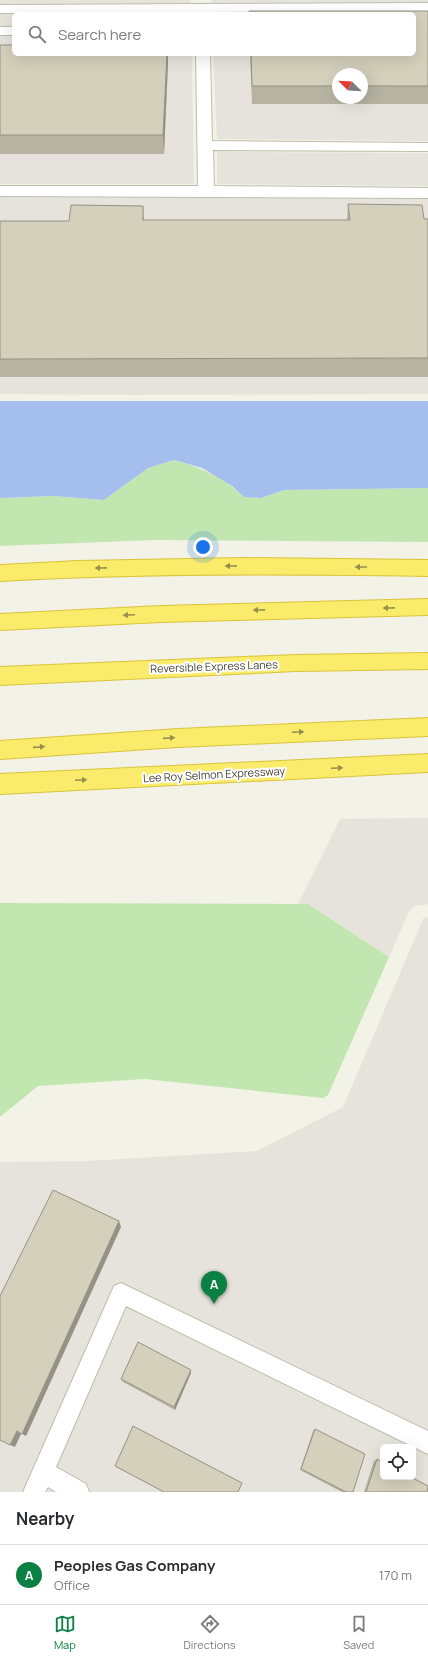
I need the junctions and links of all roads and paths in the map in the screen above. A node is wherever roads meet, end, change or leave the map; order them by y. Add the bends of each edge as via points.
1 (201, 7) edge
2 (428, 7) edge
3 (0, 9) edge
4 (0, 31) edge
5 (12, 31) edge
6 (202, 56) edge
7 (205, 145) junction
8 (428, 147) edge
9 (0, 191) edge
10 (206, 191) junction
11 (428, 193) edge
12 (428, 568) edge
13 (0, 572) edge
14 (428, 607) edge
15 (0, 622) edge
16 (428, 661) edge
17 (0, 676) edge
18 (428, 727) edge
19 (0, 750) edge
20 (428, 763) edge
21 (0, 784) edge
22 (428, 1443) edge
23 (38, 1482) edge
24 (78, 1492) edge

1 - 2 street
1 - 3 street
4 - 5 street
6 - 7 street
7 - 8 street
7 - 10 street
9 - 10 street
10 - 11 street
12 -> 13 highway via 243,566
14 -> 15 highway via 241,611
16 - 17 highway, Reversible Express Lanes via 296,663
19 -> 18 highway via 178,738
21 -> 20 highway, Lee Roy Selmon Expressway
22 - 23 lane via 121,1293
23 - 24 lane

